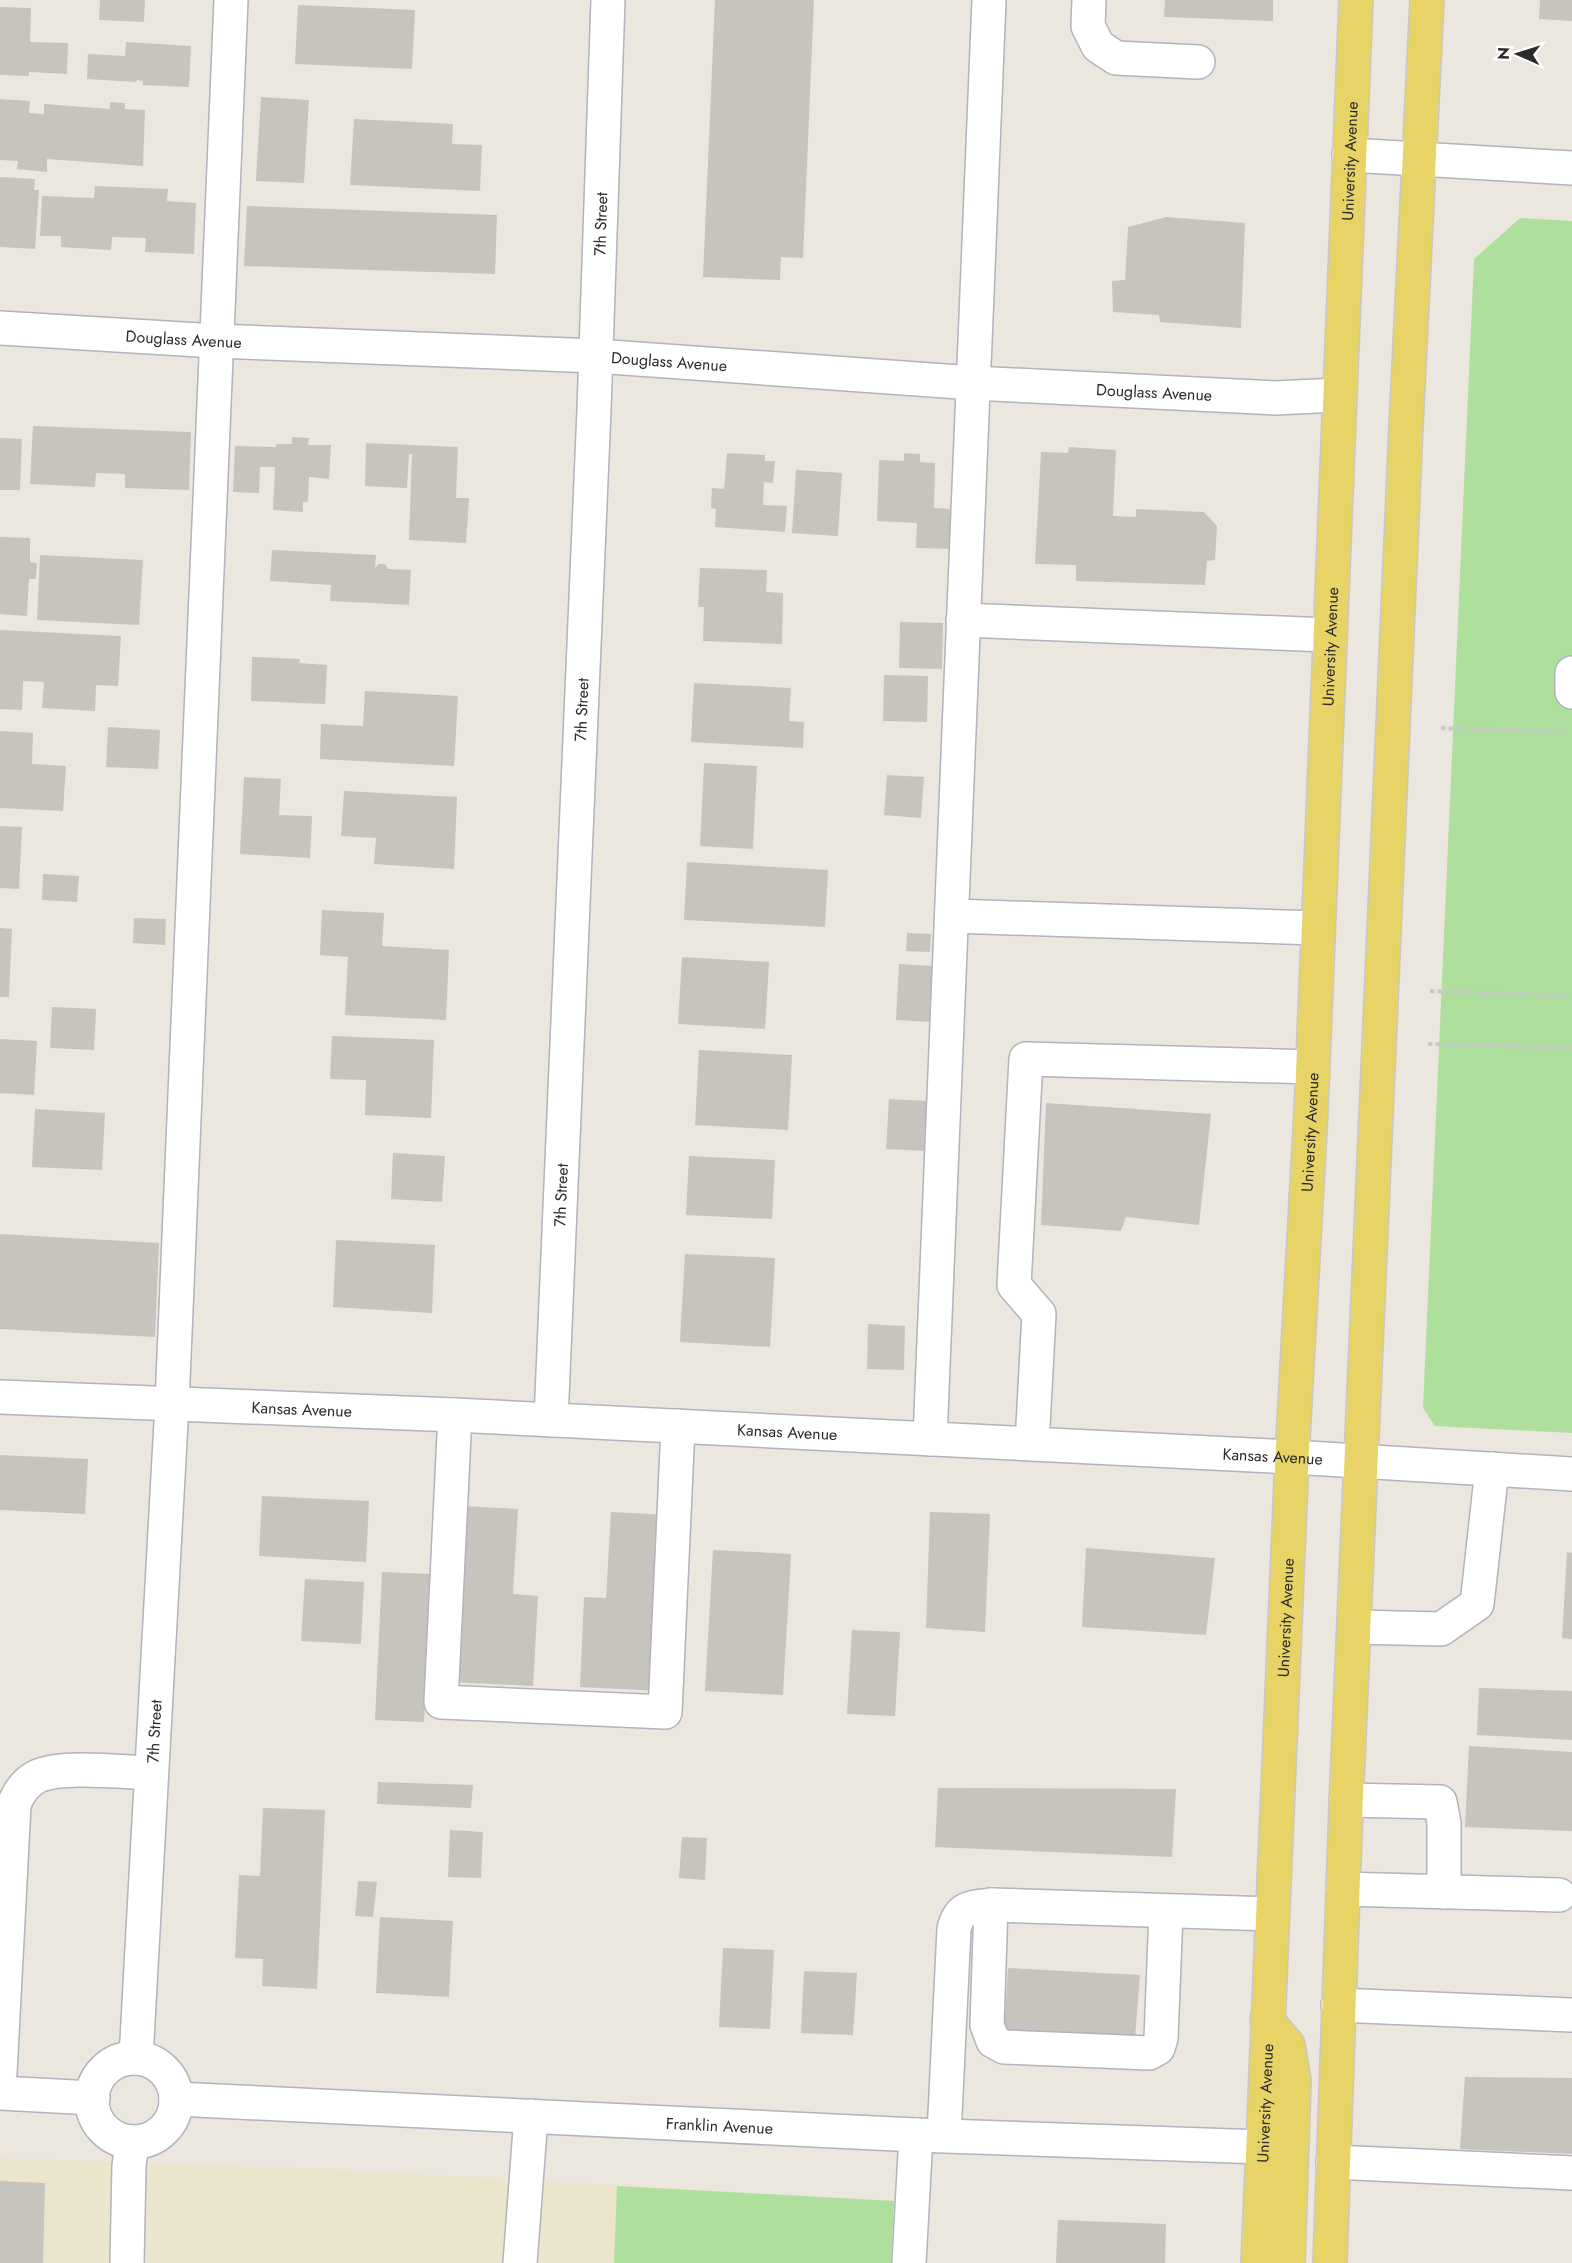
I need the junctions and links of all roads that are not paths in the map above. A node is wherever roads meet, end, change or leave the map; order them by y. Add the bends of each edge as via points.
1 (231, 0) edge
2 (608, 0) edge
3 (989, 0) edge
4 (1089, 0) edge
5 (1356, 0) edge
6 (1427, 0) edge
7 (1198, 62) dead end
8 (1349, 155) junction
9 (1420, 160) junction
10 (1572, 168) edge
11 (0, 328) edge
12 (216, 341) junction
13 (596, 356) junction
14 (973, 383) junction
15 (1338, 395) junction
16 (963, 620) junction
17 (1329, 635) junction
18 (1572, 673) edge
19 (1572, 692) edge
20 (953, 916) junction
21 (1317, 928) junction
22 (1312, 1067) junction
23 (0, 1397) edge
24 (172, 1404) junction
25 (455, 1415) junction
26 (551, 1420) junction
27 (678, 1426) junction
28 (930, 1439) junction
29 (1032, 1444) junction
30 (1292, 1457) junction
31 (1362, 1461) junction
32 (1492, 1469) junction
33 (1572, 1474) edge
34 (1355, 1628) junction
35 (151, 1773) junction
36 (1346, 1800) junction
37 (1343, 1889) junction
38 (1444, 1892) junction
39 (1559, 1895) dead end
40 (991, 1905) junction
41 (1166, 1912) junction
42 (1272, 1914) junction
43 (1338, 2005) junction
44 (1572, 2015) edge
45 (1267, 2020) junction
46 (136, 2058) junction
47 (0, 2073) edge
48 (0, 2093) edge
49 (93, 2098) junction
50 (176, 2099) junction
51 (531, 2116) junction
52 (930, 2135) junction
53 (132, 2142) junction
54 (1263, 2147) junction
55 (1333, 2162) junction
56 (1572, 2173) edge
57 (127, 2263) edge
58 (520, 2263) edge
59 (909, 2263) edge
60 (1258, 2263) edge
61 (1288, 2263) edge
62 (1330, 2263) edge

1 - 12 street, 7th Street
2 - 13 street, 7th Street
3 - 14 street
4 - 7 street via 1088,26 1098,46 1116,58
5 - 8 main road, University Avenue
6 - 9 main road
8 - 9 street
8 - 15 main road, University Avenue
9 - 10 street
9 - 31 main road
11 - 12 street, Douglass Avenue
12 - 13 street, Douglass Avenue
12 - 24 street, 7th Street
13 - 14 street, Douglass Avenue
13 - 26 street, 7th Street
14 - 15 street, Douglass Avenue via 1275,398
14 - 16 street
15 - 17 main road, University Avenue
16 - 17 street
16 - 20 street
17 - 21 main road, University Avenue
18 - 19 street
20 - 21 street
20 - 28 street
21 - 22 main road, University Avenue
22 - 29 street via 1026,1059 1014,1286 1039,1314
22 - 30 main road, University Avenue
23 - 24 street, Kansas Avenue
24 - 25 street, Kansas Avenue
24 - 35 street, 7th Street
25 - 26 street, Kansas Avenue
25 - 27 street via 441,1702 477,1704 665,1712
26 - 27 street, Kansas Avenue
27 - 28 street, Kansas Avenue
28 - 29 street, Kansas Avenue
29 - 30 street, Kansas Avenue
30 - 31 street, Kansas Avenue
30 - 42 main road, University Avenue
31 - 32 street, Kansas Avenue
31 - 34 main road
32 - 33 street, Kansas Avenue
32 - 34 street via 1477,1604 1441,1629
34 - 36 main road
35 - 46 street, 7th Street
35 - 47 street via 49,1774 33,1779 18,1794 14,1804
36 - 37 main road
36 - 38 street via 1440,1802 1444,1823
37 - 38 street
37 - 43 main road
38 - 39 street
40 - 41 street
40 - 41 street via 987,2025 993,2042 1016,2048 1149,2053 1158,2048
40 - 52 street via 967,1909 957,1916
41 - 42 street
42 - 45 main road, University Avenue
43 - 44 street
43 - 55 main road
45 - 54 main road, University Avenue
45 - 61 main road via 1288,2045 1294,2081
46 - 49 street via 105,2069
46 - 50 street via 156,2063 167,2073
48 - 49 street
49 - 53 street via 98,2121 107,2132
50 - 51 street, Franklin Avenue
50 - 53 street via 175,2113 168,2125 152,2137
51 - 52 street, Franklin Avenue
51 - 58 street
52 - 54 street, Franklin Avenue
52 - 59 street
53 - 57 street
54 - 60 main road, University Avenue
55 - 56 street
55 - 62 main road

